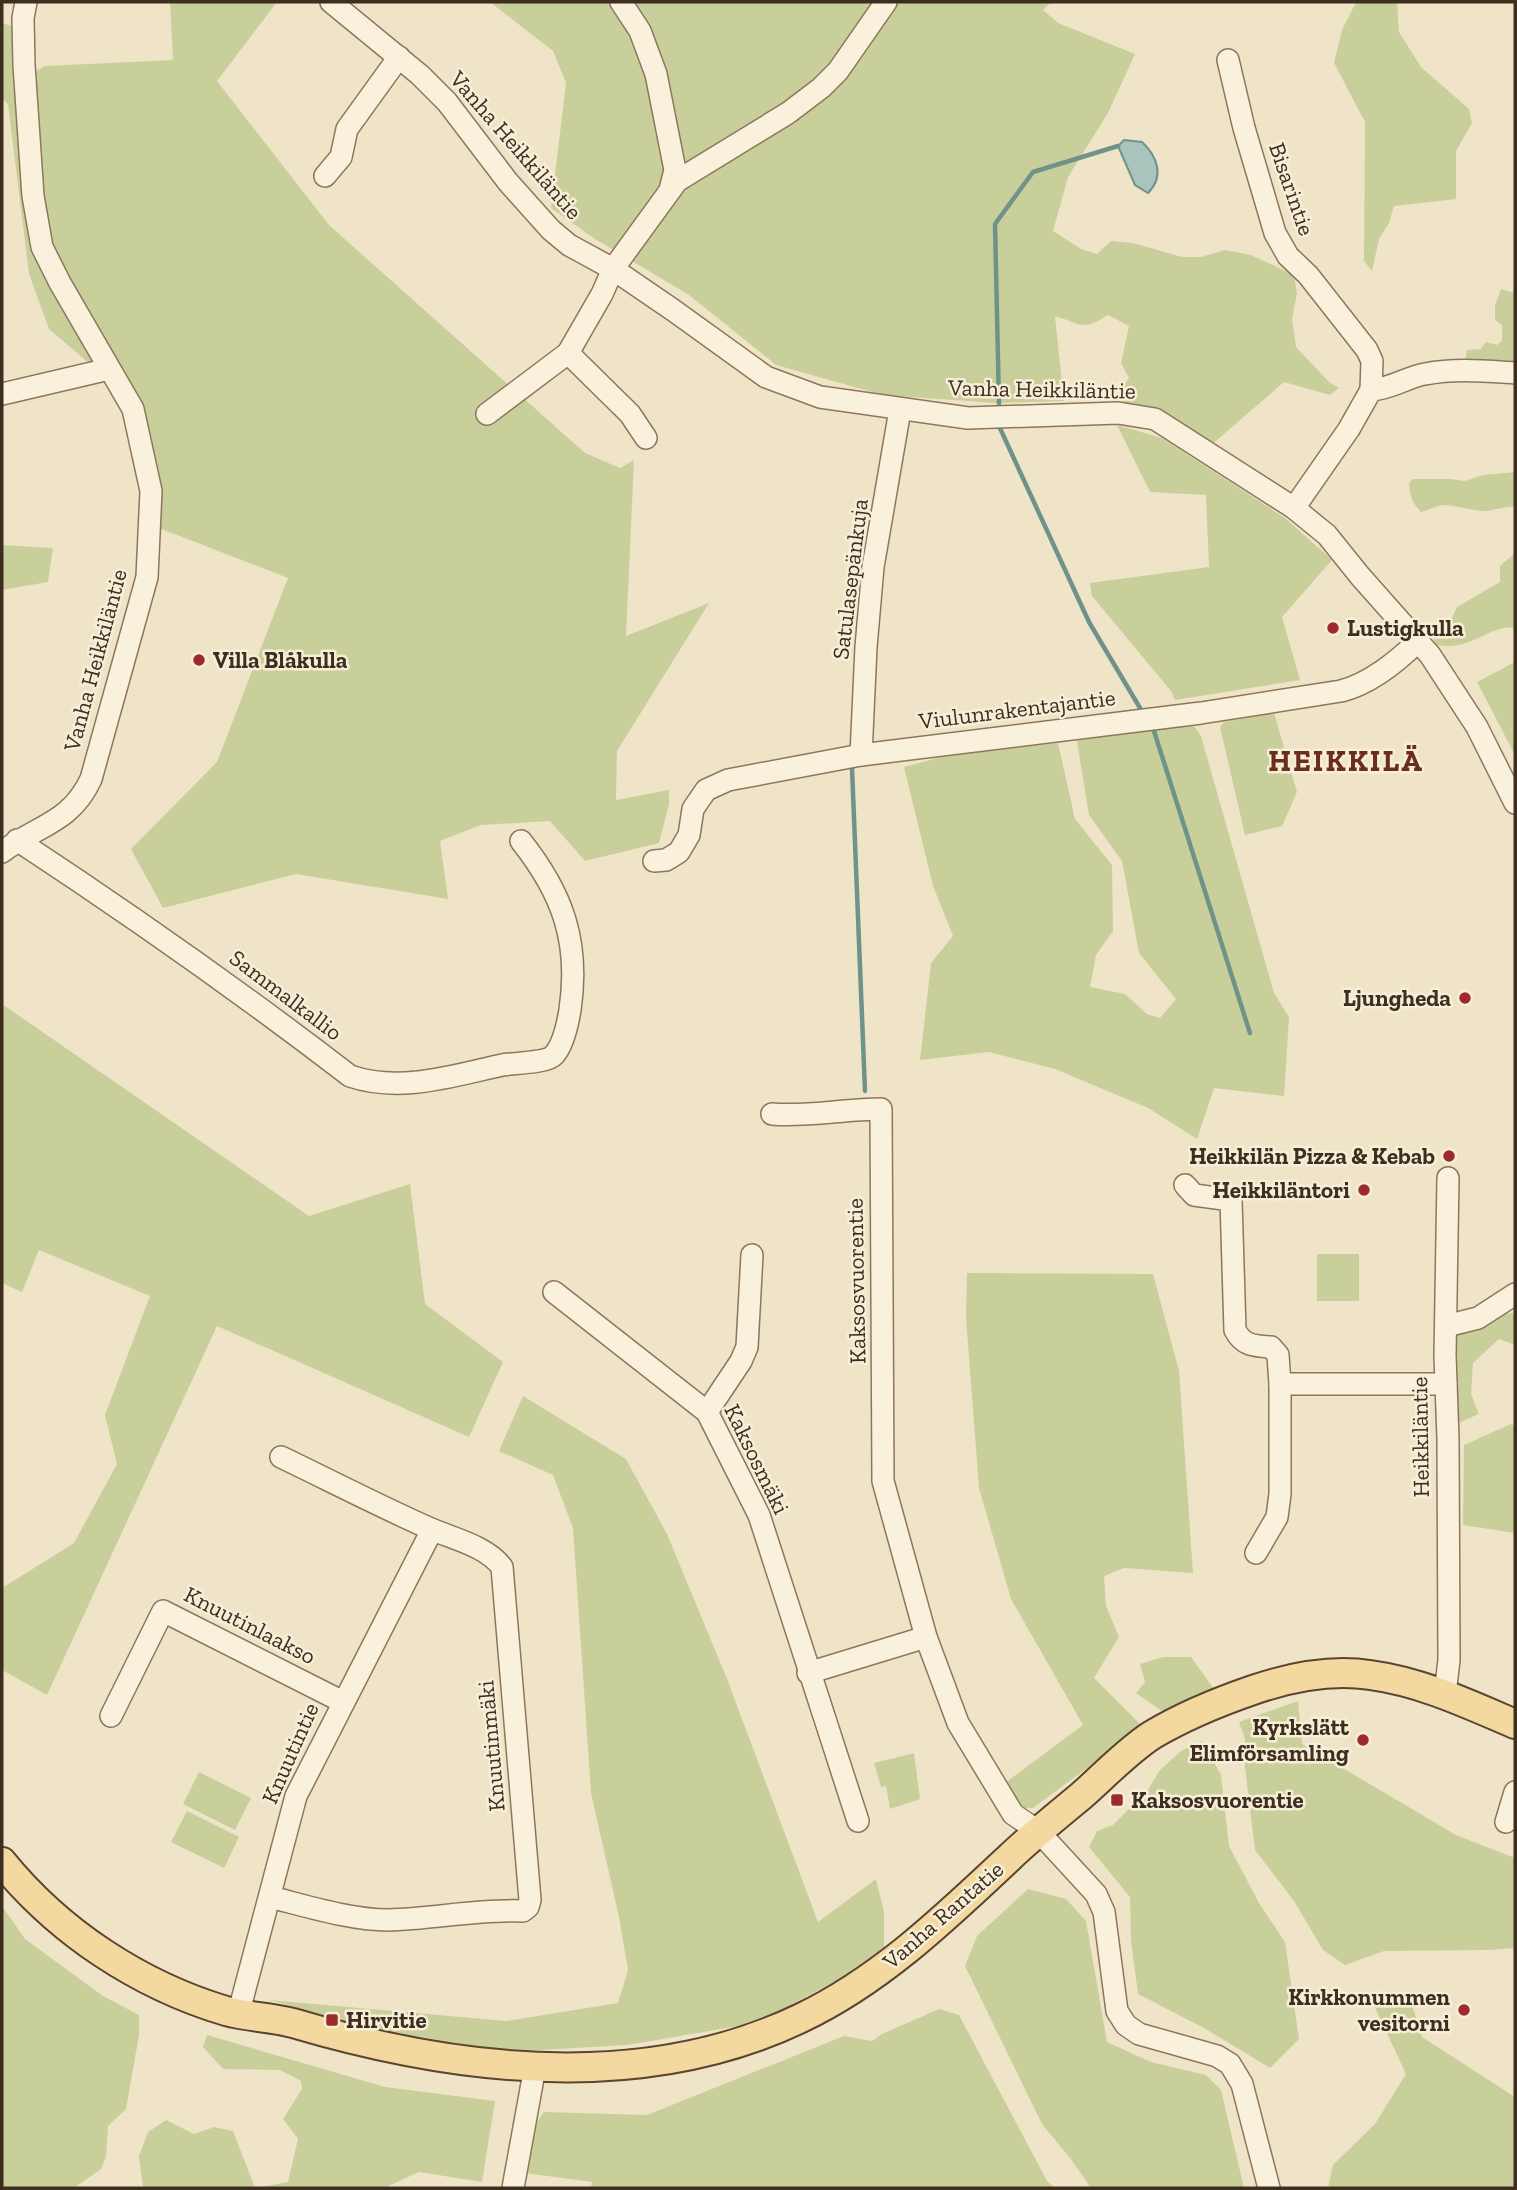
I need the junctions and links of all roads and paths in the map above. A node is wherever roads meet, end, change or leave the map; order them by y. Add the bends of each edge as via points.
1 (331, 2) edge
2 (621, 2) edge
3 (886, 2) edge
4 (17, 12) edge
5 (399, 57) junction
6 (1228, 60) dead end
7 (325, 176) dead end
8 (670, 190) junction
9 (612, 269) junction
10 (568, 353) junction
11 (109, 369) junction
12 (1515, 373) edge
13 (1371, 390) junction
14 (2, 394) edge
15 (900, 410) junction
16 (487, 414) dead end
17 (646, 438) dead end
18 (1294, 508) junction
19 (1418, 641) junction
20 (861, 755) junction
21 (1515, 803) edge
22 (521, 841) dead end
23 (10, 846) edge
24 (653, 860) dead end
25 (772, 1114) dead end
26 (1448, 1178) dead end
27 (1185, 1185) dead end
28 (752, 1255) dead end
29 (554, 1292) dead end
30 (1515, 1294) edge
31 (1446, 1326) junction
32 (1280, 1384) junction
33 (1446, 1384) junction
34 (707, 1412) junction
35 (281, 1457) dead end
36 (432, 1530) junction
37 (1256, 1553) dead end
38 (926, 1637) junction
39 (808, 1673) junction
40 (1445, 1694) junction
41 (343, 1702) junction
42 (111, 1716) dead end
43 (1515, 1724) edge
44 (1515, 1792) edge
45 (858, 1821) dead end
46 (1506, 1822) dead end
47 (1039, 1832) junction
48 (2, 1862) edge
49 (271, 1898) junction
50 (239, 2015) junction
51 (535, 2067) junction
52 (513, 2188) edge
53 (1269, 2188) edge

1 - 5 street, Vanha Heikkiläntie
2 - 8 street via 640,31 656,74 675,170
3 - 8 street via 821,88 677,181
4 - 11 street, Vanha Heikkiläntie via 33,196 42,247
5 - 7 street via 347,129 341,156
5 - 9 street, Vanha Heikkiläntie via 447,102 551,230
6 - 13 street, Bisarintie via 1275,233 1288,256 1367,350 1372,361
8 - 9 street
9 - 10 street
9 - 15 street, Vanha Heikkiläntie via 766,377 821,397
10 - 16 street
10 - 17 street via 630,414
11 - 14 street
11 - 23 street, Vanha Heikkiläntie via 133,409 151,491 147,577 83,796 67,814
12 - 13 street via 1454,370 1422,374
13 - 18 street
15 - 18 street, Vanha Heikkiläntie via 968,418 1143,416 1155,419
15 - 20 street, Satulasepänkuja via 873,567
18 - 19 street, Vanha Heikkiläntie via 1327,534
19 - 20 street, Viulunrakentajantie via 1401,658 1351,689 1201,713
19 - 21 street, Vanha Heikkiläntie via 1477,727
20 - 24 street, Viulunrakentajantie via 728,780 706,790 693,809 689,835 679,852 666,860
22 - 23 street, Sammalkallio via 554,887 573,952 568,1026 554,1055 547,1059 411,1084 371,1083 350,1076 209,971
25 - 38 street, Kaksosvuorentie via 881,1109 883,1481
26 - 31 street, Heikkiläntie
27 - 32 street via 1194,1195 1231,1200 1236,1329 1249,1345 1271,1347 1278,1355
28 - 34 street via 747,1347
29 - 34 street, Kaksosmäki
30 - 31 street via 1478,1318
31 - 33 street, Heikkiläntie
32 - 33 street
32 - 37 street via 1277,1517
33 - 40 street, Heikkiläntie via 1449,1672
34 - 39 street, Kaksosmäki via 759,1515
35 - 36 street, Knuutinmäki
36 - 41 street, Knuutintie
36 - 49 street, Knuutinmäki via 472,1546 502,1567 530,1904 523,1911 386,1920
38 - 39 street
38 - 47 street, Kaksosvuorentie via 968,1741 1015,1817
39 - 45 street, Kaksosmäki
40 - 43 main road, Vanha Rantatie
40 - 47 main road, Vanha Rantatie via 1366,1674 1334,1673 1276,1682 1183,1718 1147,1738
41 - 42 street, Knuutinlaakso via 163,1611
41 - 49 street, Knuutintie via 296,1796
44 - 46 street
47 - 51 main road, Vanha Rantatie via 917,1942 869,1979 799,2020 680,2057 624,2066
47 - 53 street, Kaksosvuorentie via 1096,1894 1104,1912 1116,2011 1126,2025 1139,2034 1217,2056 1238,2075
48 - 50 main road, Vanha Rantatie via 81,1939 171,1990
49 - 50 street, Knuutintie
50 - 51 main road, Vanha Rantatie via 449,2058
51 - 52 street

